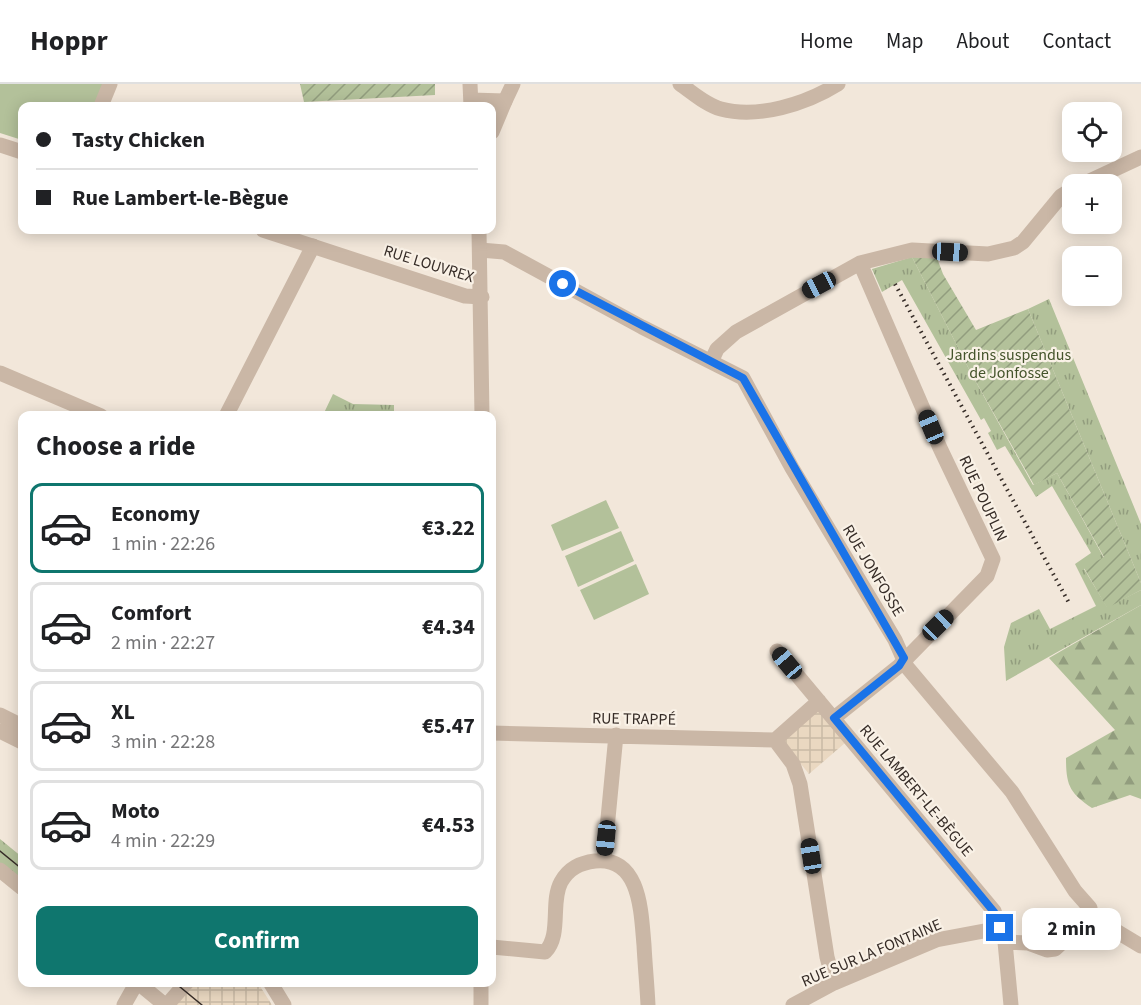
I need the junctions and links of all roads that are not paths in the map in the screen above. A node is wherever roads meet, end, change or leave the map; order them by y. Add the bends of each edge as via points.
1 (110, 84) edge
2 (470, 84) edge
3 (513, 84) edge
4 (680, 84) edge
5 (838, 84) edge
6 (505, 101) junction
7 (103, 102) edge
8 (471, 102) edge
9 (494, 102) edge
10 (496, 122) edge
11 (0, 145) edge
12 (18, 151) edge
13 (1141, 157) edge
14 (1104, 174) edge
15 (1062, 195) edge
16 (276, 234) edge
17 (479, 234) edge
18 (313, 246) junction
19 (480, 250) junction
20 (860, 263) junction
21 (482, 297) junction
22 (711, 362) junction
23 (0, 373) edge
24 (89, 411) edge
25 (229, 411) edge
26 (482, 411) edge
27 (777, 651) dead end
28 (904, 658) junction
29 (819, 700) junction
30 (0, 715) edge
31 (834, 718) junction
32 (18, 724) edge
33 (0, 731) edge
34 (496, 733) edge
35 (616, 735) junction
36 (18, 740) edge
37 (775, 740) junction
38 (604, 860) junction
39 (0, 870) edge
40 (18, 885) edge
41 (1091, 916) junction
42 (1003, 935) junction
43 (1141, 946) edge
44 (496, 947) edge
45 (834, 983) junction
46 (135, 987) edge
47 (142, 987) edge
48 (182, 987) edge
49 (273, 987) edge
50 (482, 987) edge
51 (124, 1005) edge
52 (166, 1005) edge
53 (284, 1005) edge
54 (481, 1005) edge
55 (648, 1005) edge
56 (793, 1005) edge
57 (1011, 1005) edge

1 - 7 street
2 - 8 street
3 - 6 street
4 - 5 street via 718,108 760,112 812,98
6 - 9 street
6 - 10 street
11 - 12 street
13 - 14 street
15 - 20 street via 1014,249 988,254 912,250
16 - 18 street, RUE LOUVREX
17 - 19 street
18 - 21 street, RUE LOUVREX via 465,296
18 - 25 street
19 - 21 street
19 - 22 street, RUE JONFOSSE via 504,252
20 - 22 street via 736,332 717,349
20 - 28 street, RUE POUPLIN via 993,559 987,576
21 - 26 street
22 - 28 street, RUE JONFOSSE via 743,378
23 - 24 street
27 - 29 street, RUE LAMBERT-LE-BÈGUE
28 - 31 street, RUE POUPLIN
28 - 41 street, RUE JONFOSSE via 907,667 1012,792
29 - 31 street, RUE LAMBERT-LE-BÈGUE
29 - 37 street
30 - 32 street
31 - 42 street, RUE LAMBERT-LE-BÈGUE via 994,912
33 - 36 street
34 - 35 street, RUE TRAPPÉ
35 - 37 street, RUE TRAPPÉ
35 - 38 street
37 - 45 street via 793,764 800,784
38 - 44 street via 578,865 561,882 551,944 545,952
38 - 55 street via 625,871 636,887
39 - 40 street
41 - 42 street, RUE SUR LA FONTAINE via 1055,949 1047,950
41 - 43 street
42 - 45 street, RUE SUR LA FONTAINE via 936,940
42 - 57 street
45 - 56 street, RUE SUR LA FONTAINE
46 - 51 street
47 - 52 street
48 - 52 street
49 - 53 street
50 - 54 street

